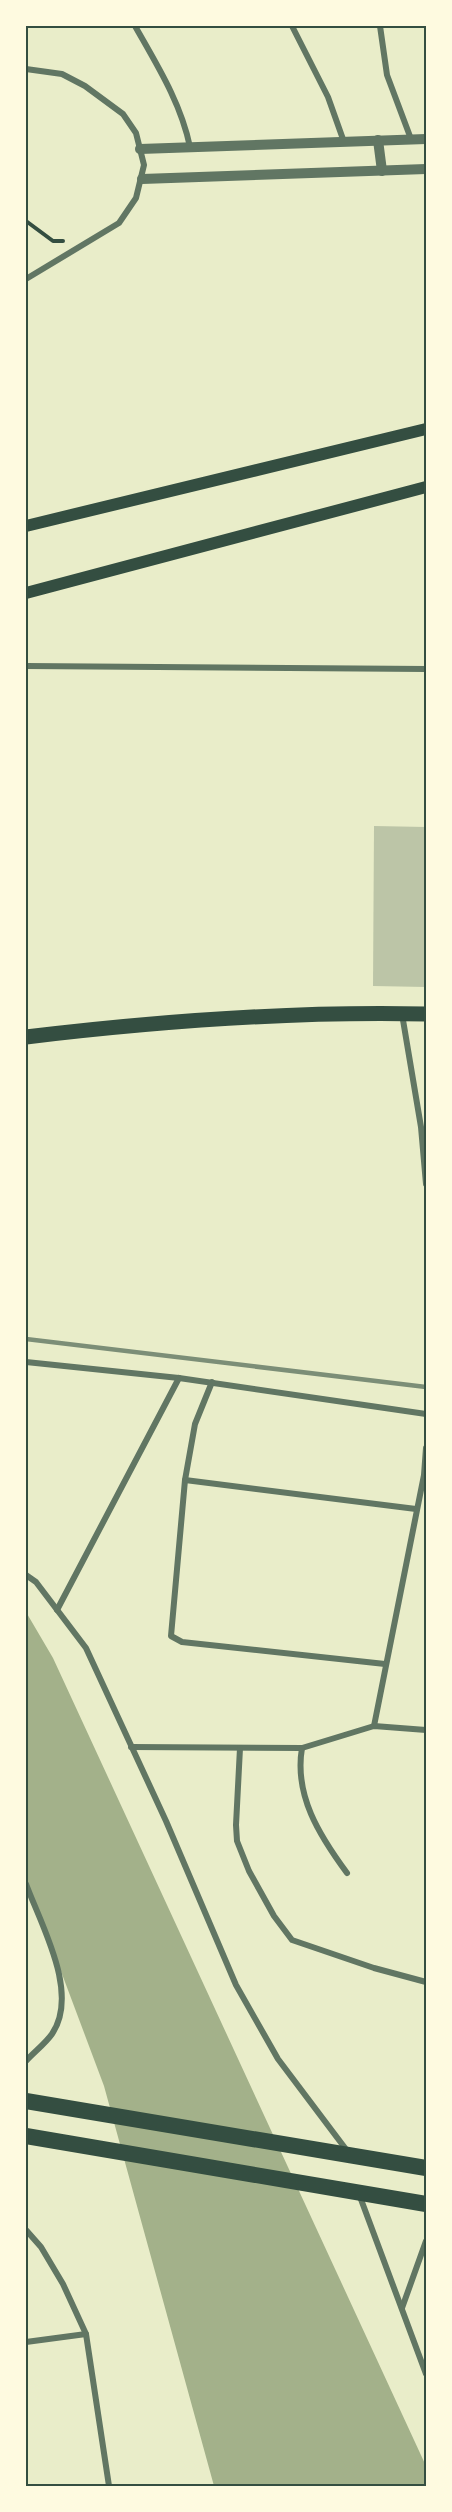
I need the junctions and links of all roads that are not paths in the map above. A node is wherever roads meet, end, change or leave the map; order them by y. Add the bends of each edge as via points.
1 (135, 26) edge
2 (292, 26) edge
3 (380, 26) edge
4 (26, 69) edge
5 (411, 139) junction
6 (426, 139) edge
7 (378, 140) junction
8 (344, 142) junction
9 (190, 147) junction
10 (140, 150) junction
11 (426, 169) edge
12 (382, 171) junction
13 (142, 179) junction
14 (26, 279) edge
15 (426, 429) edge
16 (426, 487) edge
17 (26, 526) edge
18 (26, 592) edge
19 (26, 666) edge
20 (426, 669) edge
21 (402, 1013) junction
22 (426, 1014) edge
23 (26, 1037) edge
24 (426, 1184) edge
25 (26, 1362) edge
26 (179, 1378) junction
27 (213, 1382) junction
28 (426, 1414) edge
29 (426, 1448) edge
30 (185, 1480) junction
31 (416, 1509) junction
32 (26, 1575) edge
33 (57, 1610) junction
34 (385, 1664) junction
35 (374, 1726) junction
36 (426, 1730) edge
37 (131, 1747) junction
38 (240, 1748) junction
39 (302, 1748) junction
40 (347, 1873) dead end
41 (26, 1884) edge
42 (426, 1982) edge
43 (26, 2061) edge
44 (26, 2101) edge
45 (26, 2136) edge
46 (351, 2155) junction
47 (426, 2168) edge
48 (352, 2192) junction
49 (426, 2204) edge
50 (26, 2230) edge
51 (426, 2241) edge
52 (402, 2309) junction
53 (86, 2334) junction
54 (26, 2342) edge
55 (426, 2374) edge
56 (109, 2487) edge

1 - 9 street via 176,101
2 - 8 street via 328,97
3 - 5 street via 387,75
4 - 10 street via 62,74 85,86 123,114 136,133
5 - 6 street
5 - 7 street
7 - 8 street
7 - 12 street
8 - 9 street
9 - 10 street
10 - 13 street
11 - 12 street
12 - 13 street
13 - 14 street via 136,198 119,224
15 - 17 main road
16 - 18 main road
19 - 20 street
21 - 22 main road
21 - 23 main road via 241,1016
21 - 24 street via 422,1127
25 - 26 street
26 - 27 street
26 - 33 street
27 - 28 street
27 - 30 street via 195,1424
29 - 31 street
30 - 31 street
30 - 34 street via 171,1630 176,1640
31 - 34 street
32 - 33 street
33 - 37 street via 86,1648
34 - 35 street
35 - 36 street
35 - 39 street
37 - 38 street
37 - 46 street via 237,1985 279,2059
38 - 39 street
38 - 42 street via 237,1841 274,1916 292,1940
39 - 40 street via 300,1785 330,1850
41 - 43 street via 61,1976 63,1997 60,2017 51,2034
44 - 46 highway
45 - 48 highway
46 - 47 highway
48 - 49 highway
48 - 52 street
50 - 53 street via 63,2284
51 - 52 street
52 - 55 street
53 - 54 street
53 - 56 street

